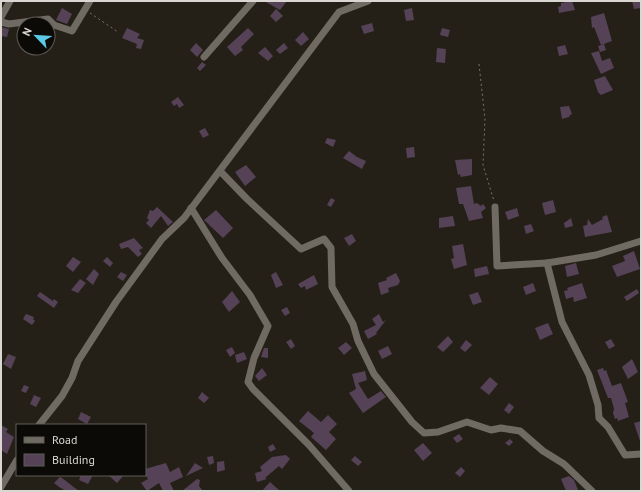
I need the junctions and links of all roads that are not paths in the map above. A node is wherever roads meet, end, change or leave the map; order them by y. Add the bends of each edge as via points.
1 (10, 1) edge
2 (90, 1) edge
3 (253, 1) edge
4 (368, 1) edge
5 (1, 17) edge
6 (1, 22) edge
7 (204, 57) dead end
8 (220, 171) junction
9 (496, 207) road end
10 (191, 208) junction
11 (641, 241) edge
12 (547, 264) junction
13 (40, 424) edge
14 (641, 454) edge
15 (16, 462) edge
16 (1, 487) edge
17 (349, 491) edge
18 (592, 491) edge

1 - 5 street
2 - 6 street via 72,31 54,25 48,19 9,24
3 - 7 street
4 - 8 street via 339,12
8 - 10 street
8 - 18 street via 252,205 301,249 324,239 332,248 332,287 353,324 374,374 412,422 424,433 438,432 467,422 490,430 501,428 520,431 543,451 564,464
9 - 12 street via 497,266
10 - 13 street via 162,239 116,302 78,361 62,396
10 - 17 street via 268,326 254,358 248,382
11 - 12 street via 596,255
12 - 14 street via 562,322 589,375 600,418 625,454
15 - 16 street

